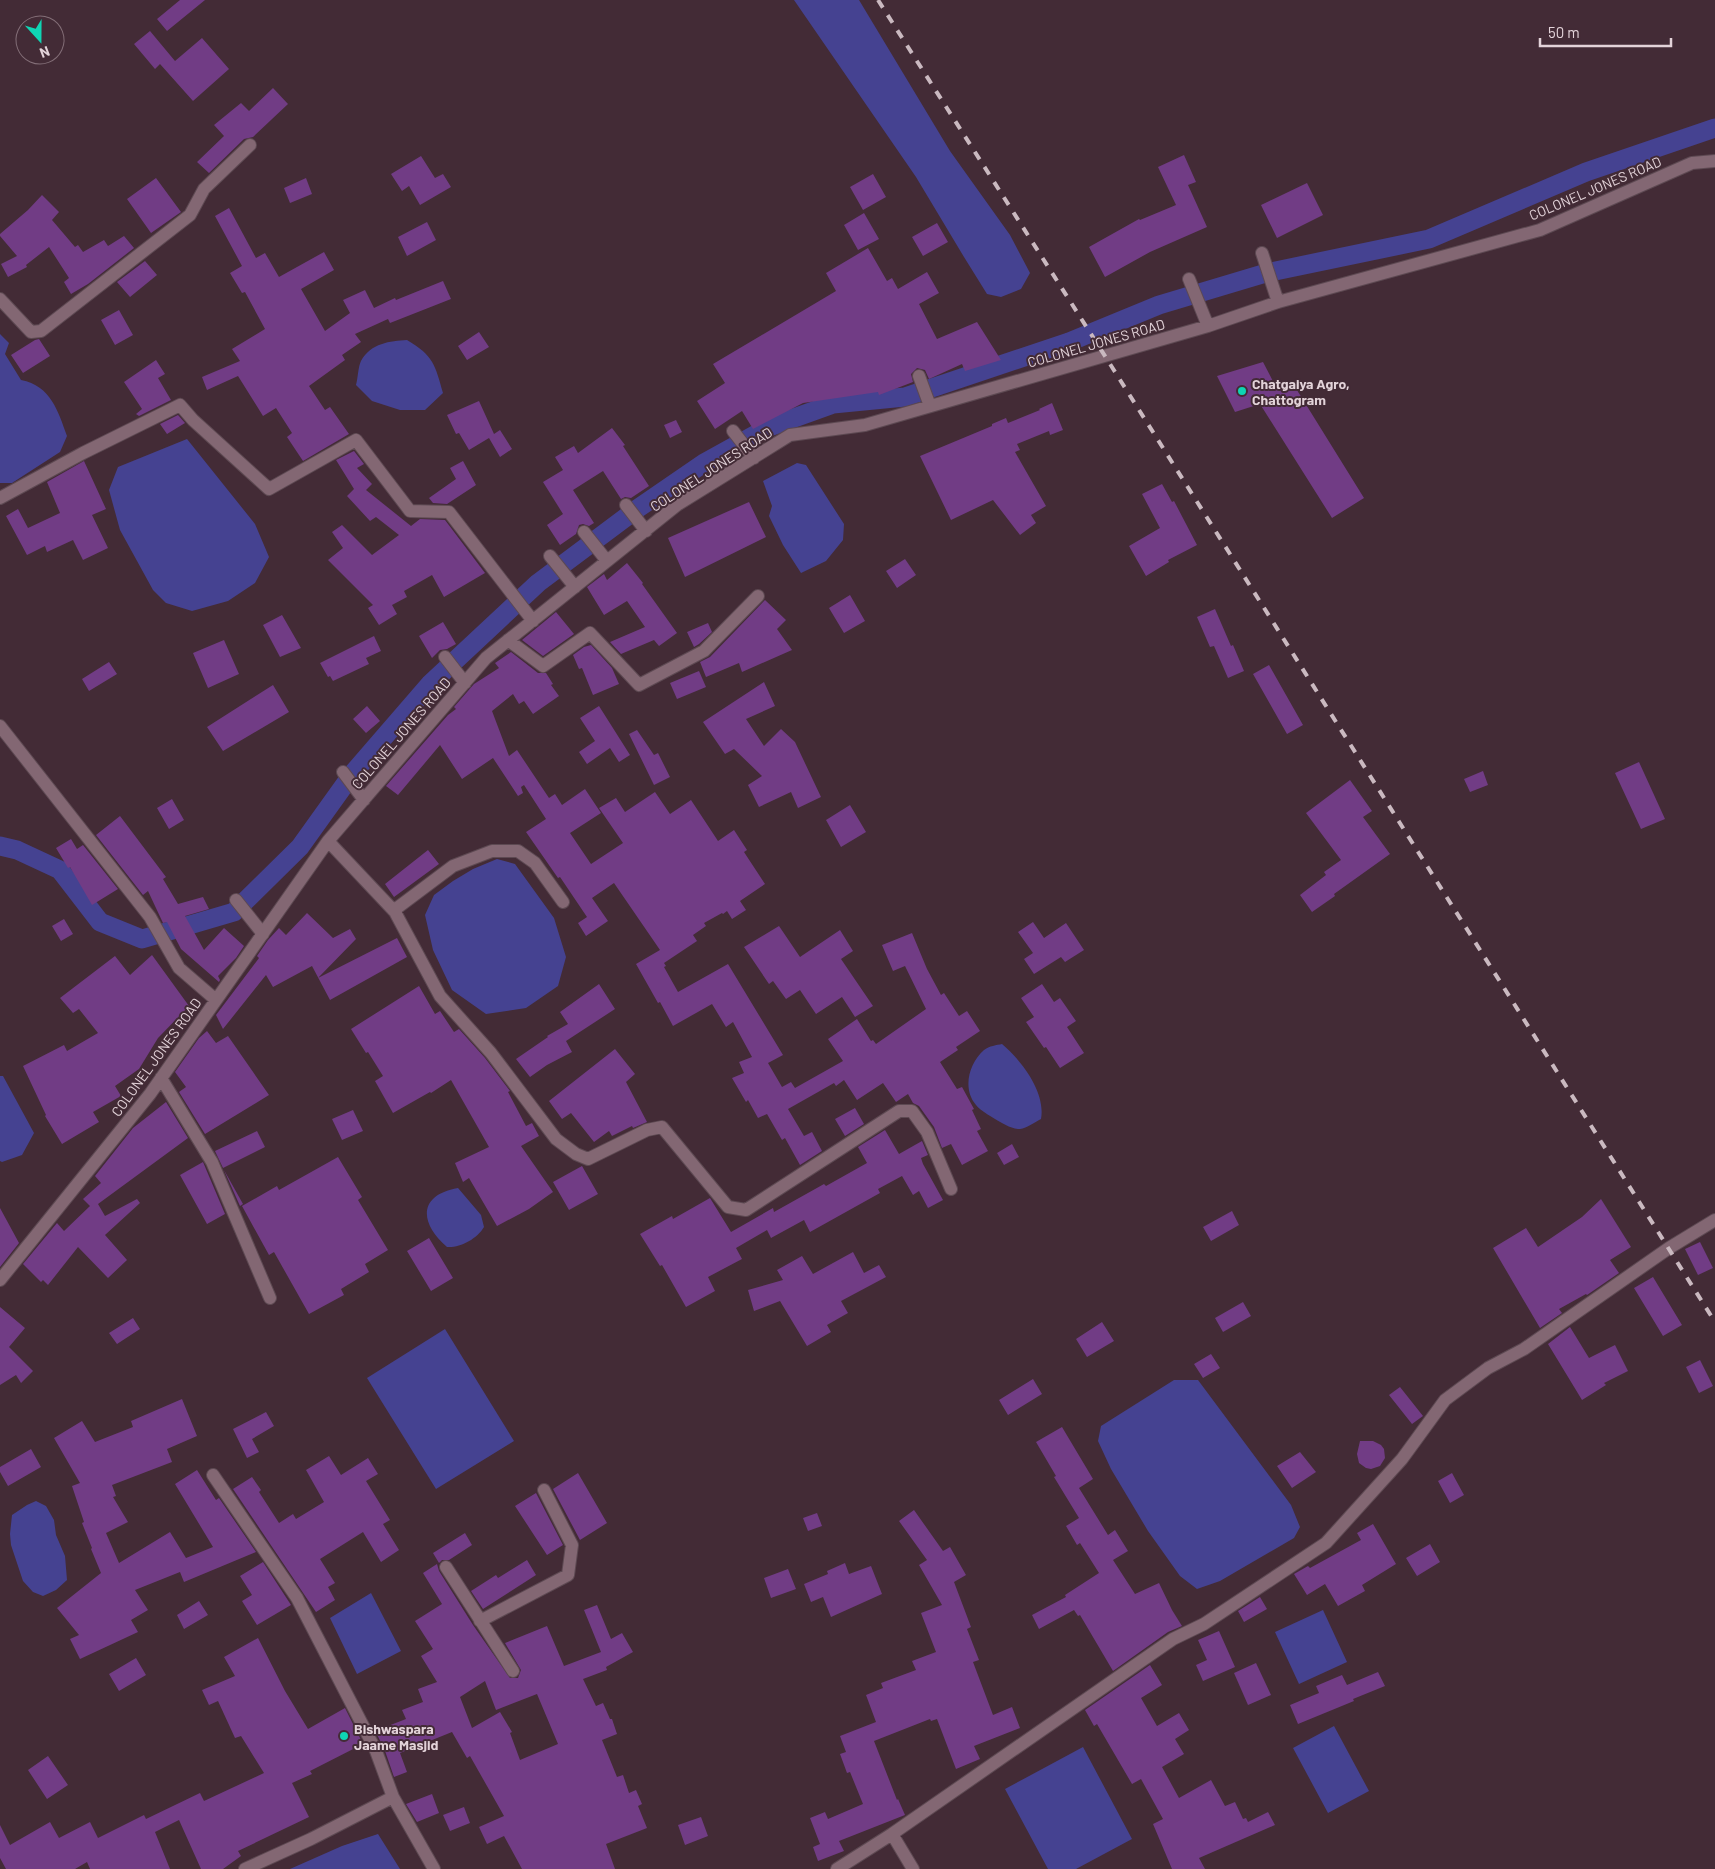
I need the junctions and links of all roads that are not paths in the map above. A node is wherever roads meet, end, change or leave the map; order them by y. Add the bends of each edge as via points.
1 (250, 145) dead end
2 (1715, 161) edge
3 (1262, 252) dead end
4 (1189, 279) dead end
5 (0, 300) edge
6 (1278, 302) junction
7 (1208, 326) junction
8 (919, 376) dead end
9 (930, 405) junction
10 (733, 431) dead end
11 (752, 457) junction
12 (0, 498) edge
13 (626, 505) dead end
14 (644, 529) junction
15 (584, 532) dead end
16 (550, 556) dead end
17 (605, 559) junction
18 (572, 584) junction
19 (758, 596) dead end
20 (530, 618) junction
21 (508, 640) junction
22 (445, 657) dead end
23 (464, 682) junction
24 (0, 726) edge
25 (343, 772) dead end
26 (363, 798) junction
27 (328, 841) junction
28 (236, 900) dead end
29 (563, 902) dead end
30 (395, 912) junction
31 (263, 934) junction
32 (216, 1000) junction
33 (161, 1078) junction
34 (951, 1189) dead end
35 (1715, 1220) edge
36 (0, 1280) edge
37 (270, 1298) dead end
38 (213, 1475) dead end
39 (544, 1490) dead end
40 (446, 1567) dead end
41 (480, 1621) junction
42 (513, 1671) dead end
43 (393, 1796) junction
44 (892, 1834) junction
45 (245, 1869) edge
46 (434, 1869) edge
47 (837, 1869) edge
48 (913, 1869) edge

1 - 5 street via 204,189 190,215 42,331 31,332
2 - 6 street, COLONEL JONES ROAD via 1692,163 1540,230
3 - 6 street
4 - 7 street
6 - 7 street, COLONEL JONES ROAD
7 - 9 street, COLONEL JONES ROAD
8 - 9 street
9 - 11 street, COLONEL JONES ROAD via 865,425 790,435
10 - 11 street
11 - 14 street, COLONEL JONES ROAD
12 - 20 street via 180,405 269,489 356,440 410,510 449,512
13 - 14 street
14 - 17 street, COLONEL JONES ROAD
15 - 17 street
16 - 18 street
17 - 18 street, COLONEL JONES ROAD
18 - 20 street, COLONEL JONES ROAD
19 - 21 street via 704,651 640,685 590,633 543,666
20 - 21 street, COLONEL JONES ROAD
21 - 23 street, COLONEL JONES ROAD
22 - 23 street
23 - 26 street, COLONEL JONES ROAD
24 - 32 street via 150,917 179,968
25 - 26 street
26 - 27 street, COLONEL JONES ROAD
27 - 30 street
27 - 31 street, COLONEL JONES ROAD
28 - 31 street
29 - 30 street via 535,863 518,851 492,851 454,866
30 - 34 street via 440,996 491,1053 556,1139 576,1154 588,1159 647,1130 662,1128 728,1207 746,1210 899,1110 912,1111 928,1132
31 - 32 street, COLONEL JONES ROAD
32 - 33 street, COLONEL JONES ROAD
33 - 36 street, COLONEL JONES ROAD
33 - 37 street via 212,1162
35 - 44 street via 1669,1248 1524,1349 1488,1368 1445,1400 1402,1459 1326,1544 1204,1624 1173,1639
38 - 43 street via 297,1598 368,1735
39 - 41 street via 572,1545 568,1575
40 - 41 street
41 - 42 street
43 - 45 street
43 - 46 street
44 - 47 street
44 - 48 street

